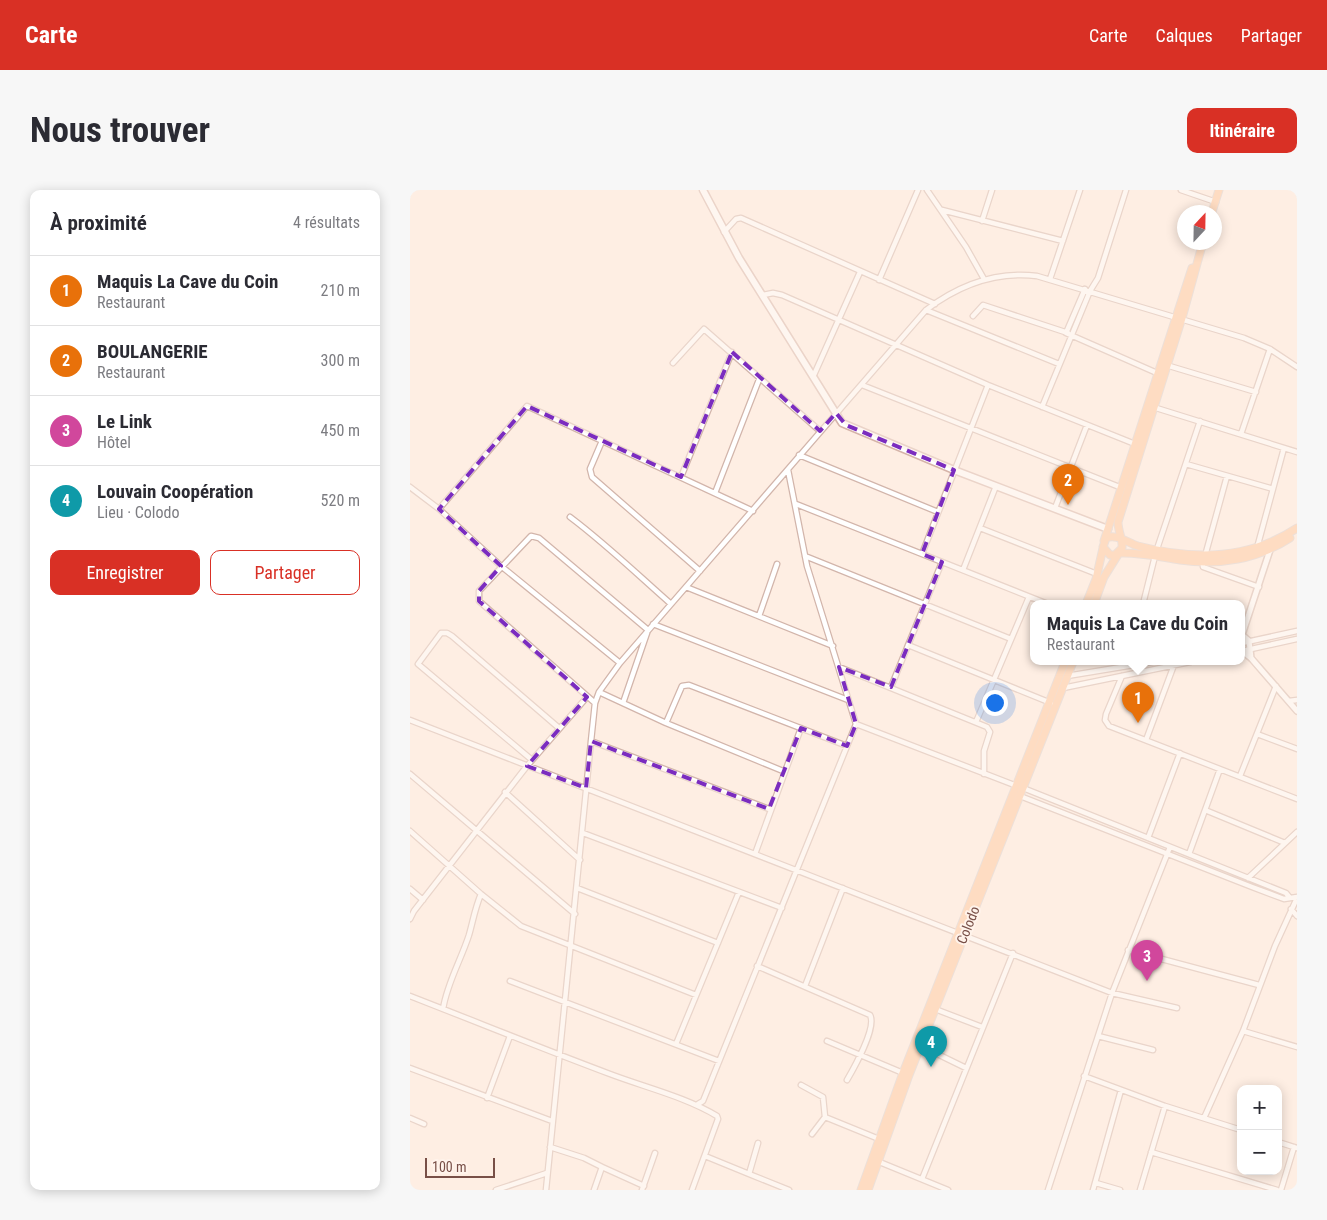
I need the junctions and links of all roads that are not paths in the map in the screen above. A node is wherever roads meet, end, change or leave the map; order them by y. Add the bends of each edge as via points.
1 (703, 190) edge
2 (918, 190) edge
3 (927, 190) edge
4 (992, 190) edge
5 (1080, 190) edge
6 (1126, 190) edge
7 (1181, 190) edge
8 (1219, 190) edge
9 (1216, 202) junction
10 (1215, 205) edge
11 (942, 210) junction
12 (982, 222) junction
13 (724, 232) junction
14 (1063, 241) junction
15 (1200, 250) edge
16 (860, 272) junction
17 (984, 279) junction
18 (1050, 279) junction
19 (879, 280) junction
20 (1087, 290) junction
21 (763, 295) junction
22 (934, 304) junction
23 (926, 310) junction
24 (973, 316) dead end
25 (1179, 317) junction
26 (840, 318) junction
27 (1072, 334) junction
28 (896, 345) junction
29 (1270, 349) junction
30 (732, 352) junction
31 (673, 364) dead end
32 (1059, 364) junction
33 (1166, 365) junction
34 (1297, 367) edge
35 (1156, 373) junction
36 (760, 377) junction
37 (813, 377) junction
38 (862, 385) junction
39 (988, 385) junction
40 (1256, 392) junction
41 (1042, 407) junction
42 (1153, 407) junction
43 (836, 413) junction
44 (1200, 421) junction
45 (1087, 425) junction
46 (971, 427) junction
47 (820, 431) junction
48 (1241, 434) junction
49 (602, 440) junction
50 (1135, 444) junction
51 (1284, 448) junction
52 (1297, 452) edge
53 (799, 456) junction
54 (1186, 464) junction
55 (1070, 466) junction
56 (788, 470) junction
57 (954, 470) junction
58 (1227, 476) junction
59 (681, 477) junction
60 (410, 486) edge
61 (996, 486) junction
62 (1122, 488) junction
63 (1273, 489) junction
64 (715, 493) junction
65 (796, 504) junction
66 (1055, 508) junction
67 (440, 509) junction
68 (752, 511) junction
69 (938, 512) junction
70 (570, 517) dead end
71 (980, 528) junction
72 (1297, 529) edge
73 (1108, 530) junction
74 (1120, 539) junction
75 (1103, 545) junction
76 (1257, 548) junction
77 (1270, 550) junction
78 (1156, 552) junction
79 (1119, 553) junction
80 (922, 554) junction
81 (806, 556) junction
82 (1204, 559) junction
83 (942, 562) junction
84 (777, 564) dead end
85 (501, 566) junction
86 (963, 570) junction
87 (700, 571) junction
88 (1097, 574) junction
89 (686, 587) junction
90 (1259, 587) junction
91 (1029, 597) junction
92 (1037, 600) edge
93 (1087, 600) edge
94 (1095, 600) edge
95 (1144, 600) edge
96 (671, 604) junction
97 (925, 604) junction
98 (759, 616) junction
99 (653, 624) junction
100 (1245, 626) edge
101 (648, 630) junction
102 (1297, 631) edge
103 (1245, 637) edge
104 (1012, 639) junction
105 (1297, 639) edge
106 (1249, 641) junction
107 (1245, 642) edge
108 (908, 645) junction
109 (832, 646) junction
110 (1251, 649) junction
111 (1245, 650) edge
112 (1245, 653) edge
113 (1251, 658) junction
114 (620, 663) junction
115 (1064, 665) edge
116 (1072, 665) edge
117 (1134, 665) edge
118 (1174, 665) joint
119 (839, 667) junction
120 (1067, 676) junction
121 (1122, 676) junction
122 (994, 680) junction
123 (1276, 686) junction
124 (891, 687) junction
125 (1063, 688) junction
126 (599, 692) junction
127 (587, 697) junction
128 (848, 700) junction
129 (1297, 700) edge
130 (1289, 701) junction
131 (595, 703) junction
132 (623, 703) junction
133 (1053, 704) junction
134 (1297, 710) edge
135 (410, 720) edge
136 (976, 722) junction
137 (666, 723) junction
138 (856, 724) junction
139 (559, 728) junction
140 (800, 728) junction
141 (1257, 734) junction
142 (1146, 740) junction
143 (590, 741) junction
144 (846, 746) junction
145 (1297, 750) edge
146 (1180, 753) junction
147 (532, 760) junction
148 (527, 766) junction
149 (1220, 769) junction
150 (783, 771) junction
151 (410, 774) edge
152 (984, 774) junction
153 (1240, 776) junction
154 (586, 788) junction
155 (1020, 790) junction
156 (505, 792) junction
157 (1297, 799) edge
158 (769, 809) junction
159 (1205, 810) junction
160 (475, 830) junction
161 (410, 831) edge
162 (1297, 832) edge
163 (583, 833) junction
164 (1148, 838) junction
165 (1285, 843) junction
166 (1170, 847) junction
167 (755, 854) junction
168 (1168, 854) junction
169 (1189, 854) junction
170 (580, 860) junction
171 (449, 865) junction
172 (797, 870) junction
173 (1248, 878) junction
174 (577, 888) junction
175 (843, 888) junction
176 (410, 889) edge
177 (739, 892) junction
178 (481, 894) junction
179 (1290, 898) junction
180 (1297, 898) edge
181 (422, 900) junction
182 (782, 908) junction
183 (1291, 909) junction
184 (575, 914) junction
185 (1297, 916) edge
186 (410, 920) edge
187 (961, 933) junction
188 (718, 943) junction
189 (572, 944) junction
190 (1128, 950) junction
191 (1013, 953) junction
192 (757, 966) junction
193 (510, 981) dead end
194 (1260, 985) junction
195 (805, 986) junction
196 (1112, 993) junction
197 (696, 995) junction
198 (410, 996) edge
199 (565, 1001) junction
200 (1178, 1008) dead end
201 (443, 1009) junction
202 (935, 1009) junction
203 (982, 1027) junction
204 (1243, 1031) junction
205 (510, 1036) junction
206 (1098, 1036) junction
207 (827, 1041) dead end
208 (676, 1044) junction
209 (921, 1046) junction
210 (1297, 1047) edge
211 (1153, 1050) dead end
212 (560, 1055) junction
213 (861, 1055) junction
214 (719, 1061) junction
215 (410, 1068) edge
216 (966, 1068) junction
217 (903, 1073) junction
218 (1084, 1076) junction
219 (847, 1080) dead end
220 (801, 1085) dead end
221 (1121, 1090) junction
222 (487, 1098) junction
223 (698, 1104) junction
224 (1165, 1106) junction
225 (825, 1117) junction
226 (410, 1118) edge
227 (1204, 1118) junction
228 (552, 1121) junction
229 (424, 1124) dead end
230 (1237, 1129) edge
231 (812, 1134) dead end
232 (879, 1139) junction
233 (758, 1143) dead end
234 (1282, 1143) edge
235 (550, 1147) junction
236 (1295, 1147) edge
237 (1151, 1152) junction
238 (655, 1153) dead end
239 (705, 1156) junction
240 (877, 1161) junction
241 (602, 1167) junction
242 (548, 1173) junction
243 (749, 1174) junction
244 (922, 1179) junction
245 (1096, 1183) junction
246 (643, 1188) edge
247 (496, 1190) edge
248 (546, 1190) edge
249 (594, 1190) edge
250 (692, 1190) edge
251 (789, 1190) edge
252 (861, 1190) edge
253 (868, 1190) edge
254 (948, 1190) edge
255 (1048, 1190) edge
256 (1094, 1190) edge
257 (1120, 1190) edge
258 (1140, 1190) edge
259 (1277, 1190) edge
260 (1281, 1190) edge

1 - 13 main road
2 - 19 street
3 - 11 street
4 - 12 street
5 - 14 street
6 - 20 street via 1098,278
7 - 9 street
8 - 9 main road
9 - 10 main road
11 - 12 street
11 - 17 street
12 - 14 street
13 - 16 street via 741,218
13 - 21 main road
14 - 18 street
15 - 25 main road
16 - 19 street
16 - 26 street
17 - 18 street via 1020,274
17 - 22 street
18 - 20 street
19 - 22 street
20 - 25 street
20 - 27 street
21 - 26 street via 778,293
21 - 37 main road
22 - 23 street
23 - 28 street
23 - 32 street
24 - 27 street via 983,304
25 - 29 street
25 - 33 main road
25 - 35 main road
26 - 28 street
26 - 37 street
27 - 32 street
27 - 35 street
28 - 38 street
28 - 39 street
29 - 34 street
29 - 40 street
30 - 31 street via 704,329
30 - 36 street
30 - 59 street
32 - 41 street
33 - 40 street
33 - 42 main road
35 - 50 main road
36 - 47 street
36 - 64 street
37 - 43 main road
38 - 43 street
38 - 46 street
39 - 41 street
39 - 46 street
40 - 48 street
41 - 45 street
42 - 44 street
42 - 74 main road via 1118,522
43 - 47 street
43 - 57 main road via 846,426
44 - 48 street
44 - 54 street
45 - 50 street
45 - 55 street
46 - 55 street
46 - 57 street
47 - 53 street
48 - 51 street
49 - 59 street
49 - 67 street via 527,406
49 - 87 street via 590,469 592,476
50 - 62 main road
51 - 52 street
51 - 63 street
53 - 56 street
53 - 69 street
54 - 58 street
54 - 78 street
55 - 62 street
55 - 66 street
56 - 65 street
56 - 68 street
57 - 61 main road
57 - 69 street
58 - 63 street
58 - 82 street
59 - 64 street
60 - 67 street
61 - 66 main road
61 - 71 street
62 - 73 main road
63 - 76 street
64 - 68 street
65 - 80 street
65 - 81 street
66 - 73 main road
67 - 85 street
68 - 87 street
69 - 80 street
70 - 96 street via 637,571
71 - 86 street
71 - 88 street
72 - 76 main road
72 - 77 main road
73 - 75 main road
74 - 75 main road via 1111,536
74 - 78 main road
74 - 79 main road
75 - 79 main road via 1110,555
75 - 88 main road
76 - 82 main road
77 - 82 main road via 1236,560
77 - 90 street
78 - 79 main road
78 - 82 main road
78 - 95 street
79 - 94 main road via 1104,577
80 - 83 street
81 - 97 street
81 - 109 street
82 - 90 street via 1203,567
83 - 86 street
83 - 97 street
84 - 98 street
85 - 101 street via 531,536 539,538
85 - 114 street
85 - 127 street via 479,591 479,601
86 - 91 street
87 - 89 street
88 - 93 main road
89 - 96 street
89 - 98 street
90 - 100 street
91 - 92 street
91 - 104 street
96 - 99 street
97 - 104 street
97 - 108 street
98 - 109 street
99 - 101 street
99 - 128 street
101 - 114 street
101 - 132 street
102 - 106 street
103 - 106 street
104 - 122 street
105 - 110 street
106 - 107 street
106 - 110 street
108 - 122 street
108 - 124 street
109 - 119 street
110 - 111 street
110 - 113 street
112 - 113 street
113 - 123 street
114 - 126 street
115 - 133 main road, Colodo
116 - 120 main road, Colodo
117 - 120 street
118 - 121 street
118 - 142 street
119 - 124 street
119 - 128 street
120 - 125 main road, Colodo
121 - 125 street
121 - 142 street via 1105,720 1109,726
122 - 133 street
122 - 136 street
123 - 130 street
123 - 141 street
124 - 136 street
125 - 133 main road, Colodo
126 - 131 street
126 - 132 street
127 - 131 street
127 - 139 street
128 - 138 street
129 - 130 street
130 - 134 street
131 - 143 street
132 - 137 street
133 - 155 main road, Colodo
135 - 148 street
136 - 152 street via 990,729 984,751
137 - 140 street via 684,685
137 - 150 street
138 - 144 street
138 - 152 street
139 - 147 street
139 - 147 street via 452,636 441,633 418,664
140 - 144 street
140 - 150 street
141 - 145 street
141 - 153 street
142 - 146 street
143 - 154 street
143 - 158 street
144 - 172 street
146 - 149 street
146 - 164 street
147 - 148 street
148 - 154 street
148 - 156 street
149 - 153 street
149 - 159 street
150 - 158 street
151 - 160 street
152 - 155 street
153 - 157 street
154 - 163 street
154 - 167 street
155 - 164 street
155 - 168 street
155 - 187 main road, Colodo
156 - 160 street
156 - 170 street
158 - 167 street
159 - 165 street
159 - 169 street
160 - 171 street
160 - 184 street
161 - 171 street
162 - 165 street
163 - 170 street
163 - 177 street
164 - 166 street
165 - 173 street
166 - 168 street
166 - 169 street
167 - 172 street
168 - 179 street via 1284,899
168 - 190 street
169 - 173 street
170 - 174 street
171 - 178 street
171 - 181 street
172 - 175 street
172 - 182 street
173 - 179 street via 1286,893
174 - 184 street
174 - 188 street
175 - 187 street
175 - 195 street
176 - 181 street
177 - 182 street
177 - 188 street
178 - 189 street via 521,926
178 - 201 street
179 - 180 street
180 - 183 street
181 - 186 street
182 - 192 street
183 - 185 street
183 - 194 street
184 - 189 street
187 - 191 street
187 - 202 main road, Colodo
187 - 217 main road, Colodo
188 - 197 street
189 - 197 street
189 - 199 street
190 - 194 street
190 - 196 street
191 - 196 street
191 - 203 street
192 - 195 street
192 - 214 street
193 - 199 street
194 - 204 street
195 - 213 street via 870,1015 872,1023
196 - 200 street
196 - 206 street
197 - 208 street
198 - 201 street
199 - 208 street
199 - 212 street
201 - 205 street
202 - 203 street
202 - 209 main road, Colodo
203 - 216 street
204 - 210 street
204 - 227 street
205 - 212 street
205 - 222 street
206 - 211 street
206 - 218 street
207 - 213 street
208 - 214 street
209 - 216 street
209 - 240 main road, Colodo
212 - 223 street
212 - 228 street
213 - 217 street
213 - 219 street
214 - 223 street via 703,1101
215 - 222 street
216 - 244 street
217 - 232 main road, Colodo
218 - 221 street
218 - 255 street
220 - 225 street via 823,1097
221 - 224 street
221 - 245 street
222 - 228 street
223 - 239 street via 718,1119
224 - 227 street
224 - 237 street
225 - 231 street
225 - 232 street
226 - 229 street
227 - 230 street
228 - 235 street
232 - 252 main road, Colodo
233 - 243 street
234 - 236 street
235 - 241 street
235 - 242 street
236 - 260 street
237 - 258 street
237 - 259 street
238 - 246 street
239 - 243 street
239 - 250 street
240 - 244 street
240 - 253 main road, Colodo
241 - 246 street
241 - 249 street
242 - 247 street
242 - 248 street
243 - 251 street
244 - 254 street
245 - 256 street
245 - 257 street

